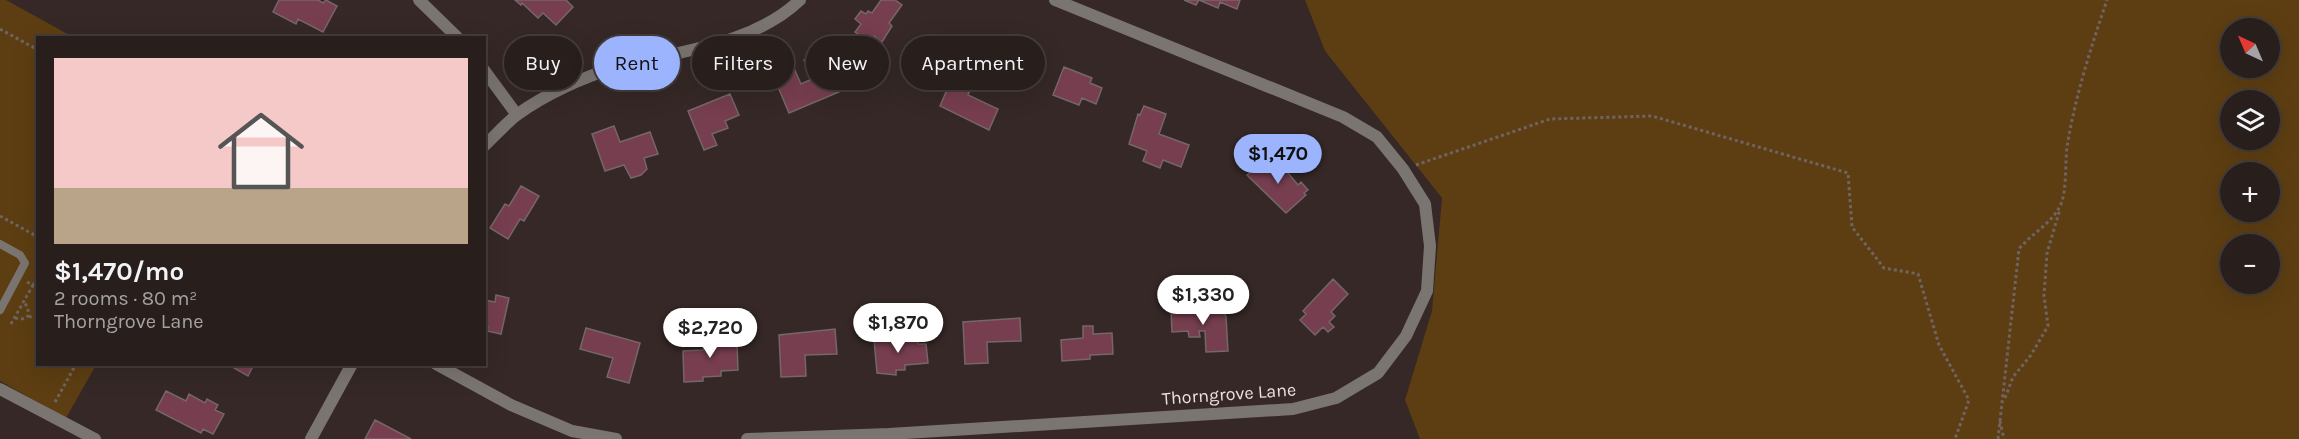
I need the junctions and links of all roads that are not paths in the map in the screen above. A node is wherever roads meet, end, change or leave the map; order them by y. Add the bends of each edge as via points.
1 (419, 0) edge
2 (800, 0) edge
3 (1055, 0) edge
4 (456, 36) edge
5 (486, 73) edge
6 (517, 115) junction
7 (486, 144) edge
8 (0, 244) edge
9 (0, 310) edge
10 (351, 366) edge
11 (440, 366) edge
12 (0, 389) edge
13 (889, 436) edge
14 (94, 439) edge
15 (311, 439) edge
16 (616, 439) edge
17 (747, 439) edge

1 - 4 street
2 - 6 street via 749,32 615,68 568,86
3 - 13 street, Thorngrove Lane via 1343,117 1377,137 1425,204 1430,246 1427,291 1406,336 1378,373 1336,398 1293,409
5 - 6 street
6 - 7 street
8 - 9 lane via 20,255 25,263
10 - 15 street
11 - 16 street via 511,405 572,431
12 - 14 street
13 - 17 street, Thorngrove Lane

